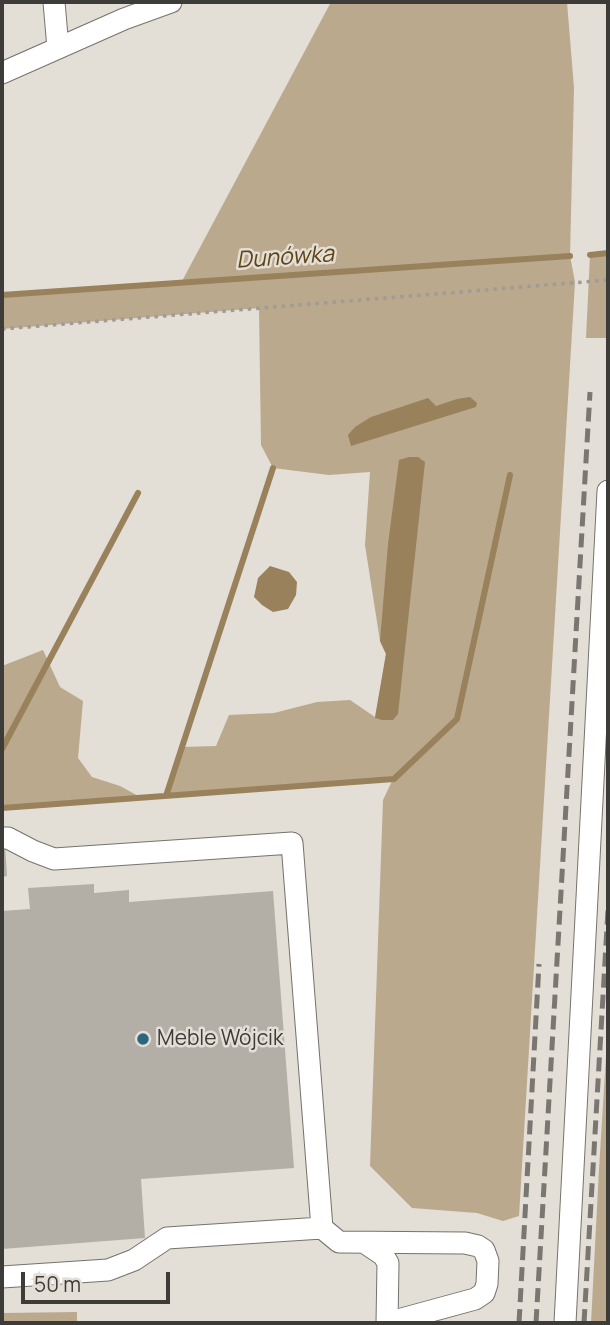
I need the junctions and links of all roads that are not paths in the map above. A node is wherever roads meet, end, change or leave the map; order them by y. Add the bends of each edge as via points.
1 (54, 2) edge
2 (171, 2) edge
3 (58, 48) junction
4 (2, 73) edge
5 (608, 491) edge
6 (2, 838) edge
7 (322, 1228) junction
8 (365, 1243) junction
9 (2, 1277) edge
10 (387, 1323) edge
11 (565, 1323) edge

1 - 3 lane
2 - 3 lane
3 - 4 lane
5 - 11 lane
6 - 7 lane via 54,859 292,843
7 - 8 lane via 339,1242
7 - 9 lane via 167,1238 134,1260 108,1270
8 - 10 lane via 388,1263
8 - 10 lane via 465,1243 484,1250 488,1261 484,1293 475,1299

